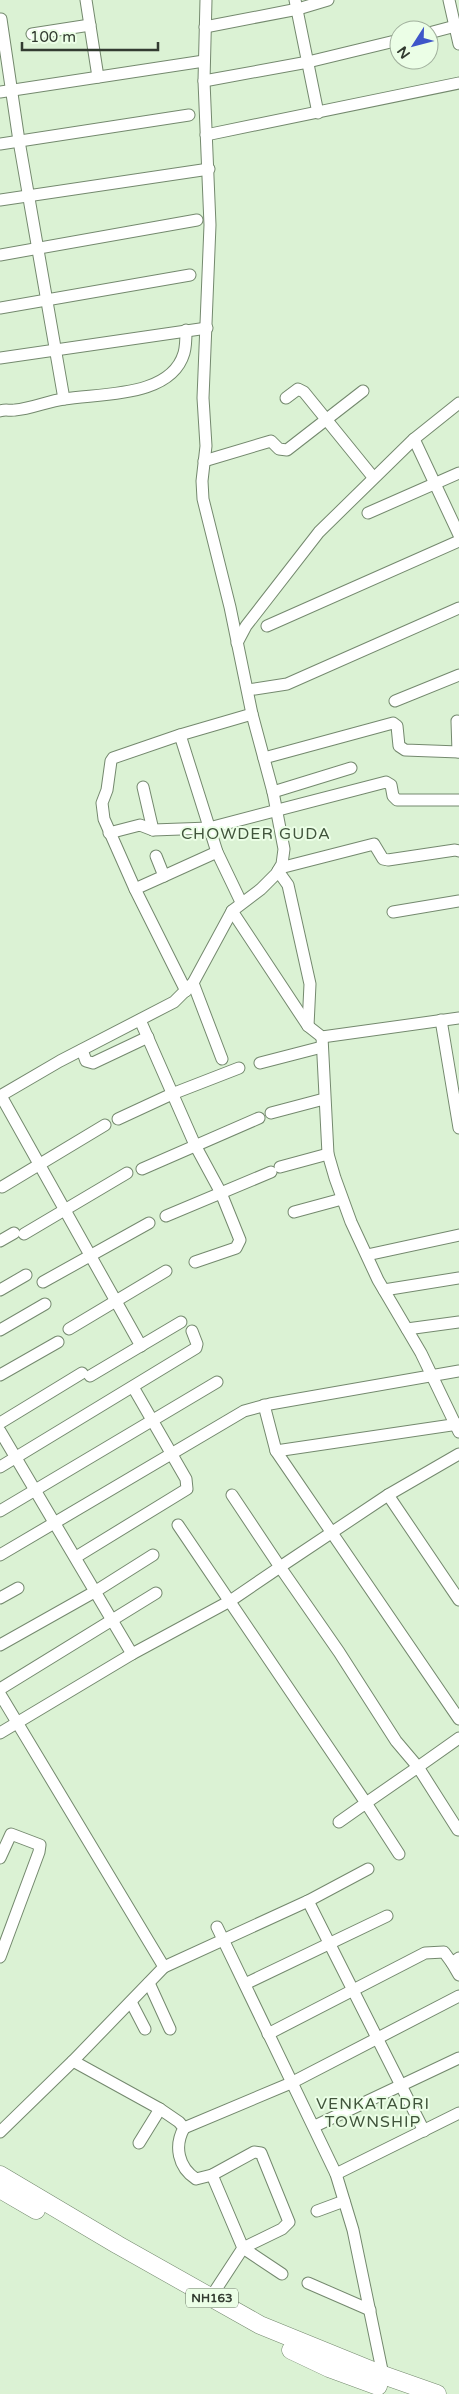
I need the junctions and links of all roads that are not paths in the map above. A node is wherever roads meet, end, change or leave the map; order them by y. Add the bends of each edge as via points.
1 (86, 0) edge
2 (206, 0) edge
3 (328, 0) edge
4 (449, 0) edge
5 (296, 4) edge
6 (1, 19) edge
7 (90, 25) junction
8 (457, 26) edge
9 (205, 27) junction
10 (439, 30) edge
11 (32, 34) dead end
12 (2, 38) edge
13 (389, 42) edge
14 (459, 44) edge
15 (204, 61) junction
16 (308, 62) junction
17 (98, 77) junction
18 (204, 81) junction
19 (459, 83) edge
20 (12, 90) junction
21 (0, 92) edge
22 (318, 113) junction
23 (190, 115) dead end
24 (206, 135) junction
25 (19, 141) junction
26 (0, 144) edge
27 (208, 169) junction
28 (30, 196) junction
29 (0, 200) edge
30 (197, 220) dead end
31 (38, 249) junction
32 (0, 254) edge
33 (190, 275) dead end
34 (48, 300) junction
35 (0, 308) edge
36 (207, 328) junction
37 (186, 330) junction
38 (56, 349) junction
39 (0, 358) edge
40 (363, 392) dead end
41 (286, 398) dead end
42 (64, 399) junction
43 (459, 403) edge
44 (0, 411) edge
45 (326, 421) junction
46 (414, 439) junction
47 (204, 461) junction
48 (459, 473) edge
49 (373, 477) junction
50 (436, 483) junction
51 (368, 512) dead end
52 (459, 535) edge
53 (459, 540) edge
54 (459, 608) edge
55 (267, 626) dead end
56 (237, 643) junction
57 (459, 675) edge
58 (248, 690) junction
59 (395, 701) dead end
60 (252, 714) junction
61 (457, 721) dead end
62 (180, 735) junction
63 (459, 752) edge
64 (264, 758) junction
65 (351, 768) dead end
66 (142, 787) dead end
67 (273, 792) junction
68 (459, 800) edge
69 (277, 812) junction
70 (210, 828) junction
71 (153, 830) junction
72 (109, 833) junction
73 (459, 851) edge
74 (217, 852) junction
75 (156, 856) dead end
76 (279, 869) junction
77 (164, 876) junction
78 (135, 888) junction
79 (459, 901) edge
80 (241, 902) junction
81 (232, 911) junction
82 (393, 912) dead end
83 (189, 987) junction
84 (459, 1018) edge
85 (140, 1020) junction
86 (440, 1020) junction
87 (308, 1026) junction
88 (148, 1037) junction
89 (322, 1042) junction
90 (82, 1050) junction
91 (222, 1059) dead end
92 (260, 1063) dead end
93 (239, 1068) dead end
94 (172, 1094) junction
95 (0, 1096) edge
96 (324, 1099) junction
97 (271, 1113) dead end
98 (259, 1118) dead end
99 (118, 1119) dead end
100 (105, 1125) dead end
101 (459, 1128) edge
102 (194, 1145) junction
103 (328, 1154) junction
104 (40, 1164) junction
105 (142, 1169) dead end
106 (127, 1173) dead end
107 (2, 1187) dead end
108 (221, 1193) junction
109 (342, 1200) junction
110 (66, 1209) junction
111 (294, 1212) dead end
112 (166, 1216) dead end
113 (149, 1223) dead end
114 (459, 1235) edge
115 (0, 1242) edge
116 (92, 1255) junction
117 (367, 1255) junction
118 (195, 1262) dead end
119 (166, 1271) dead end
120 (26, 1275) dead end
121 (459, 1278) edge
122 (43, 1282) dead end
123 (0, 1290) edge
124 (384, 1290) junction
125 (117, 1300) junction
126 (45, 1304) dead end
127 (181, 1322) dead end
128 (459, 1322) edge
129 (69, 1329) dead end
130 (407, 1329) junction
131 (0, 1330) edge
132 (192, 1331) dead end
133 (58, 1342) dead end
134 (141, 1346) junction
135 (459, 1371) edge
136 (432, 1374) junction
137 (0, 1375) edge
138 (217, 1382) dead end
139 (133, 1387) junction
140 (264, 1405) junction
141 (152, 1420) junction
142 (0, 1423) edge
143 (458, 1426) edge
144 (0, 1430) edge
145 (276, 1451) junction
146 (171, 1454) junction
147 (459, 1454) edge
148 (17, 1457) junction
149 (0, 1467) edge
150 (37, 1490) junction
151 (232, 1495) dead end
152 (388, 1495) junction
153 (0, 1511) edge
154 (56, 1523) junction
155 (178, 1525) dead end
156 (331, 1532) junction
157 (153, 1554) dead end
158 (0, 1555) edge
159 (76, 1557) junction
160 (280, 1567) junction
161 (18, 1588) dead end
162 (96, 1591) junction
163 (156, 1593) dead end
164 (0, 1598) edge
165 (459, 1600) edge
166 (230, 1601) junction
167 (112, 1619) junction
168 (0, 1645) edge
169 (132, 1654) junction
170 (0, 1689) edge
171 (0, 1694) edge
172 (459, 1720) edge
173 (18, 1723) junction
174 (0, 1733) edge
175 (459, 1738) edge
176 (418, 1767) junction
177 (366, 1803) junction
178 (339, 1822) dead end
179 (458, 1830) edge
180 (399, 1854) dead end
181 (0, 1858) edge
182 (368, 1869) dead end
183 (308, 1901) junction
184 (387, 1916) dead end
185 (217, 1926) dead end
186 (223, 1941) junction
187 (330, 1944) junction
188 (0, 1957) edge
189 (456, 1961) edge
190 (164, 1967) junction
191 (459, 1975) edge
192 (149, 1983) junction
193 (245, 1984) junction
194 (353, 1992) junction
195 (459, 1996) edge
196 (131, 2002) junction
197 (145, 2029) dead end
198 (170, 2029) dead end
199 (268, 2034) junction
200 (378, 2038) junction
201 (459, 2058) edge
202 (73, 2061) junction
203 (291, 2083) junction
204 (402, 2084) junction
205 (160, 2109) junction
206 (459, 2113) edge
207 (314, 2126) junction
208 (184, 2128) junction
209 (0, 2132) edge
210 (424, 2132) junction
211 (139, 2143) dead end
212 (336, 2174) junction
213 (0, 2175) edge
214 (212, 2176) junction
215 (0, 2189) edge
216 (344, 2201) junction
217 (317, 2211) dead end
218 (243, 2248) junction
219 (282, 2274) dead end
220 (308, 2282) dead end
221 (211, 2297) junction
222 (370, 2310) junction
223 (383, 2375) junction
224 (402, 2394) edge
225 (436, 2394) edge

1 - 7 street
2 - 9 street
3 - 5 street
4 - 8 street
5 - 9 street
5 - 16 street
6 - 12 street
7 - 11 street
7 - 17 street
8 - 10 street
8 - 14 street
9 - 15 street
12 - 20 street
13 - 16 street
15 - 17 street
15 - 18 street
16 - 18 street
16 - 22 street
17 - 20 street
18 - 24 street
19 - 22 street
20 - 21 street
20 - 25 street
22 - 24 street
23 - 25 street
24 - 27 street
25 - 26 street
25 - 28 street
27 - 28 street
27 - 36 street
28 - 29 street
28 - 31 street
30 - 31 street
31 - 32 street
31 - 34 street
33 - 34 street
34 - 35 street
34 - 38 street
36 - 37 street
36 - 47 street
37 - 38 street
37 - 42 street via 182,359 152,387
38 - 39 street
38 - 42 street
40 - 45 street
41 - 45 street via 301,390
42 - 44 street
43 - 46 street
45 - 47 street via 287,450 279,449 271,441
45 - 49 street
46 - 49 street
46 - 50 street
47 - 56 street via 203,499
48 - 50 street
49 - 56 street via 319,532 246,626
50 - 51 street
50 - 52 street
53 - 55 street
54 - 58 street via 286,684
56 - 58 street
57 - 59 street
58 - 60 street
60 - 62 street
60 - 64 street
61 - 63 street
62 - 70 street
62 - 72 street via 124,753 110,761 102,803
63 - 64 street via 405,750 399,746 397,726 393,723
64 - 67 street
65 - 67 street
66 - 71 street
67 - 69 street
68 - 69 street via 397,800 391,785 386,782
69 - 70 street
69 - 76 street via 284,849
70 - 71 street
70 - 74 street
71 - 72 street via 140,825
72 - 78 street
73 - 76 street via 388,860 374,844
74 - 77 street
74 - 80 street
75 - 77 street
76 - 80 street via 260,889
76 - 87 street via 288,885 310,984
77 - 78 street
78 - 83 street
79 - 82 street
80 - 81 street
81 - 83 street
81 - 87 street
83 - 85 street via 174,1002
83 - 91 street
84 - 86 street
85 - 88 street
85 - 90 street
86 - 89 street
86 - 101 street
87 - 89 street
88 - 90 street via 93,1063 86,1061
88 - 94 street
89 - 92 street
89 - 96 street
90 - 95 street
93 - 94 street
94 - 99 street
94 - 102 street
95 - 104 street
96 - 97 street
96 - 103 street
98 - 102 street
100 - 104 street
102 - 105 street
102 - 108 street
103 - 108 street via 275,1170
103 - 109 street
104 - 107 street
104 - 110 street
106 - 110 street
108 - 112 street
108 - 118 street via 237,1228 239,1245
109 - 111 street
109 - 117 street
110 - 115 street
110 - 116 street
113 - 116 street
114 - 117 street
116 - 122 street
116 - 125 street
117 - 124 street
119 - 125 street
120 - 123 street
121 - 124 street
124 - 130 street
125 - 129 street
125 - 134 street
126 - 131 street
127 - 134 street
128 - 130 street
130 - 136 street
132 - 139 street via 198,1344 196,1348
133 - 137 street
134 - 142 street
135 - 136 street
136 - 140 street
136 - 143 street
138 - 141 street
139 - 141 street
139 - 148 street
140 - 145 street
140 - 146 street via 240,1413
141 - 146 street
141 - 150 street
143 - 145 street
144 - 148 street
145 - 156 street
146 - 154 street
146 - 159 street via 186,1479 187,1490
147 - 152 street
148 - 149 street
148 - 150 street
150 - 153 street
150 - 154 street
151 - 160 street
152 - 156 street
152 - 165 street
154 - 158 street
154 - 159 street
155 - 166 street
156 - 160 street
156 - 172 street
157 - 162 street
159 - 162 street
160 - 166 street
160 - 176 street via 396,1741
161 - 164 street
162 - 167 street
162 - 168 street
163 - 167 street
166 - 169 street
166 - 177 street
167 - 169 street
167 - 170 street
169 - 173 street
171 - 173 street
173 - 174 street
173 - 190 street
175 - 176 street
176 - 177 street
176 - 179 street
177 - 178 street
177 - 180 street
181 - 188 street via 11,1834 40,1845
182 - 183 street
183 - 186 street
183 - 187 street
184 - 187 street
185 - 186 street
186 - 190 street
186 - 193 street
187 - 193 street
187 - 194 street
189 - 191 street
189 - 194 street via 444,1952 426,1953
190 - 192 street
192 - 196 street
192 - 198 street
193 - 199 street
194 - 199 street
194 - 200 street
195 - 200 street
196 - 197 street
196 - 202 street
199 - 203 street
200 - 203 street
200 - 204 street
201 - 204 street
202 - 205 street
202 - 209 street
203 - 207 street
203 - 208 street
204 - 207 street
204 - 210 street
205 - 208 street
205 - 211 street
206 - 210 street
207 - 212 street
208 - 214 street via 178,2144 188,2174 196,2179
210 - 212 street
212 - 216 street
213 - 221 highway, NH163
214 - 218 street
214 - 218 street via 258,2152 286,2211 287,2226
215 - 224 highway, NH163 via 264,2337 329,2368
216 - 217 street
216 - 222 street
218 - 219 street
218 - 221 street
220 - 222 street
221 - 223 highway, NH163 via 260,2324
222 - 223 street
223 - 225 highway, NH163

